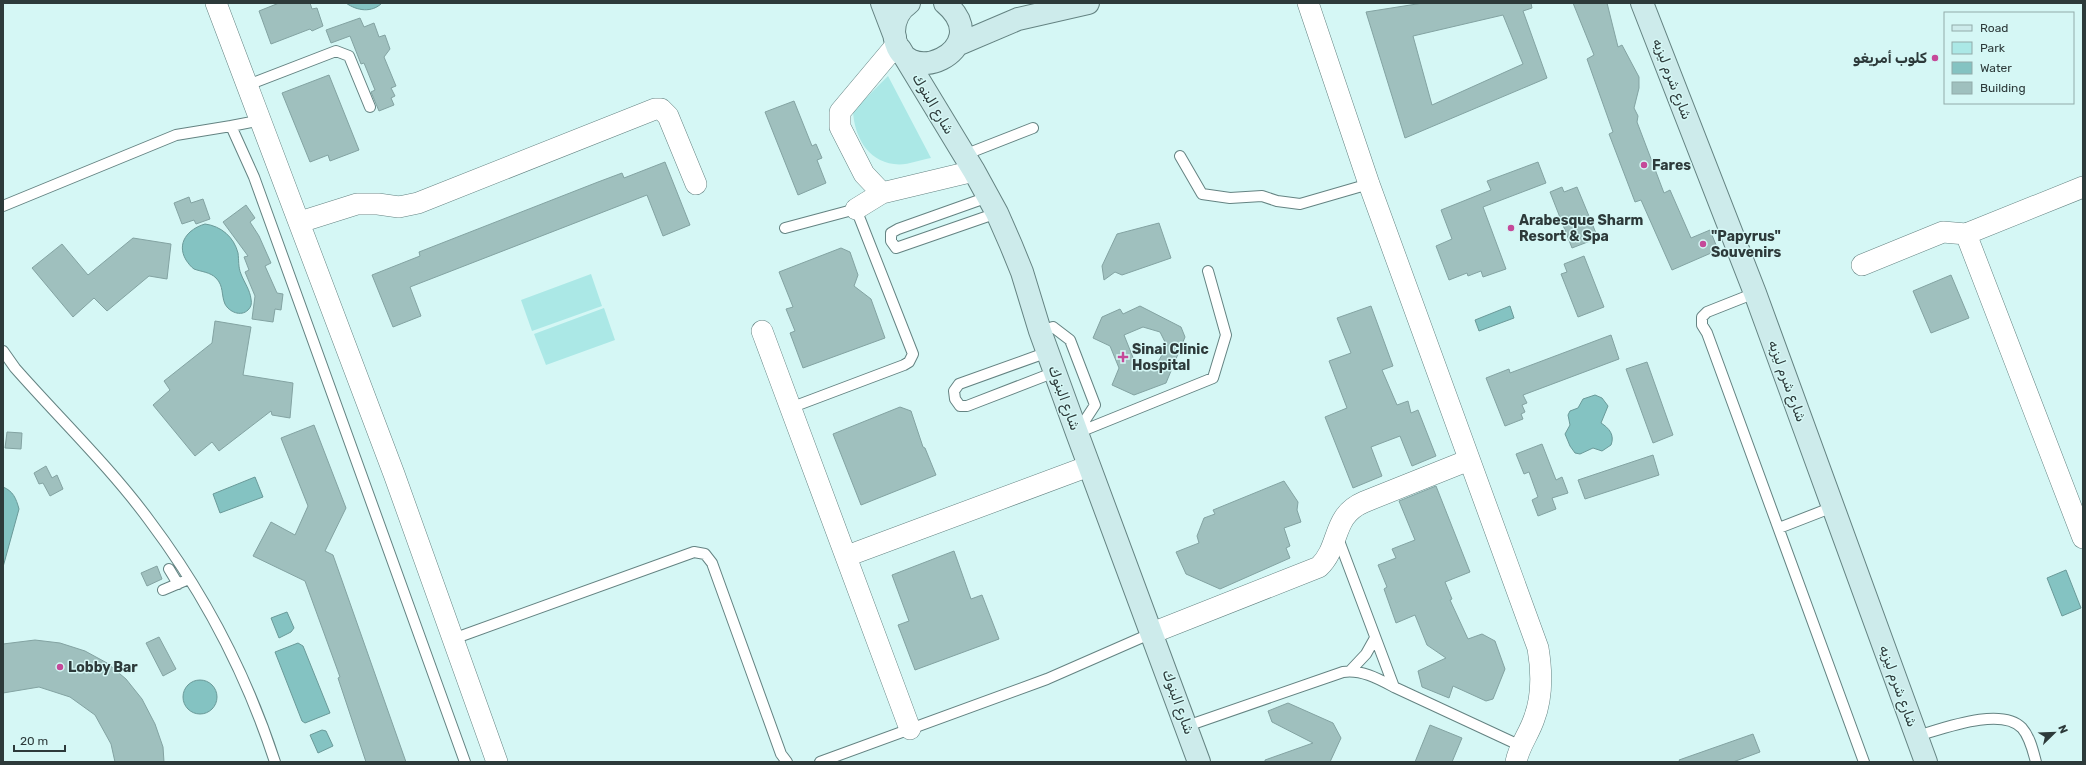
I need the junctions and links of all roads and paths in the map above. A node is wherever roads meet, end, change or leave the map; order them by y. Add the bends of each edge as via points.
1 (216, 3) edge
2 (882, 3) edge
3 (909, 3) edge
4 (945, 3) edge
5 (1088, 3) edge
6 (1308, 3) edge
7 (1642, 3) edge
8 (897, 44) junction
9 (957, 45) junction
10 (248, 85) junction
11 (370, 107) dead end
12 (262, 120) junction
13 (231, 126) junction
14 (1033, 128) dead end
15 (1180, 156) dead end
16 (969, 163) junction
17 (696, 184) dead end
18 (1369, 184) junction
19 (2083, 187) edge
20 (882, 193) junction
21 (3, 206) edge
22 (856, 209) junction
23 (996, 211) junction
24 (300, 222) junction
25 (785, 228) dead end
26 (1966, 234) junction
27 (1862, 265) dead end
28 (1208, 271) dead end
29 (1755, 293) junction
30 (762, 331) dead end
31 (1040, 331) junction
32 (3, 351) edge
33 (1048, 352) junction
34 (1055, 372) junction
35 (790, 408) junction
36 (1077, 433) junction
37 (1470, 460) junction
38 (1089, 466) junction
39 (1833, 507) junction
40 (1779, 528) junction
41 (1336, 534) junction
42 (2083, 538) edge
43 (847, 556) junction
44 (169, 569) dead end
45 (189, 579) junction
46 (178, 584) junction
47 (163, 590) dead end
48 (1152, 633) junction
49 (1375, 638) junction
50 (453, 639) junction
51 (1350, 671) junction
52 (1394, 687) junction
53 (1187, 726) junction
54 (910, 729) junction
55 (1916, 736) junction
56 (1519, 754) edge
57 (274, 762) edge
58 (465, 762) edge
59 (497, 762) edge
60 (788, 762) edge
61 (820, 762) edge
62 (1199, 762) edge
63 (1864, 762) edge
64 (1926, 762) edge
65 (2036, 762) edge

1 - 10 street
2 - 8 main road, شارع البنوك
3 - 8 main road via 900,11 896,20
4 - 9 main road via 957,17 960,26
5 - 9 main road via 1018,19
6 - 18 street
7 - 29 main road, شارع شرم ليزيه
8 - 9 main road via 915,62 935,63 952,53
8 - 16 main road, شارع البنوك
8 - 20 street via 840,112 840,127 864,174
10 - 11 lane via 336,51 349,56
10 - 12 street
12 - 13 lane
12 - 24 street
13 - 21 lane via 176,135
13 - 58 lane via 257,184
14 - 16 lane
15 - 18 lane via 1202,194 1230,198 1262,196 1300,204
16 - 20 street
16 - 23 main road, شارع البنوك
17 - 24 street via 668,116 661,109 655,109 418,203 399,207 357,204
18 - 37 street
19 - 26 street
20 - 22 street
22 - 25 lane
22 - 35 lane via 913,354 904,365
23 - 23 lane via 898,229 891,233 890,242 896,248
23 - 31 main road, شارع البنوك via 1022,272
24 - 50 street
26 - 27 street via 1943,232
26 - 42 street
28 - 36 lane via 1226,335 1213,378
29 - 39 main road, شارع شرم ليزيه
29 - 40 lane via 1707,312 1702,317 1702,325
30 - 35 street
31 - 33 main road, شارع البنوك
31 - 36 lane via 1053,327 1070,340 1095,405
32 - 45 lane via 15,368 150,521
33 - 34 main road, شارع البنوك
33 - 34 lane via 959,384 954,391 955,399 960,406 967,406
34 - 36 main road, شارع البنوك
35 - 43 street
36 - 38 main road, شارع البنوك
37 - 41 street via 1357,505 1345,515
37 - 56 street via 1538,648 1542,674 1539,705
38 - 43 street
38 - 48 main road, شارع البنوك
39 - 40 lane
39 - 55 main road, شارع شرم ليزيه
40 - 63 lane
41 - 48 street via 1325,562 1315,569
41 - 49 lane
43 - 54 street
44 - 46 lane
45 - 46 lane
45 - 57 lane via 222,636 264,730
46 - 47 lane
48 - 53 main road, شارع البنوك
48 - 54 lane via 1047,679
49 - 51 lane via 1366,654
49 - 52 lane
50 - 59 street
50 - 60 lane via 694,552 705,554 712,562 781,754
51 - 52 lane via 1376,678
51 - 53 lane
52 - 56 lane
53 - 62 main road, شارع البنوك
54 - 61 lane
55 - 64 main road, شارع شرم ليزيه
55 - 65 lane via 1987,718 2003,718 2022,728

